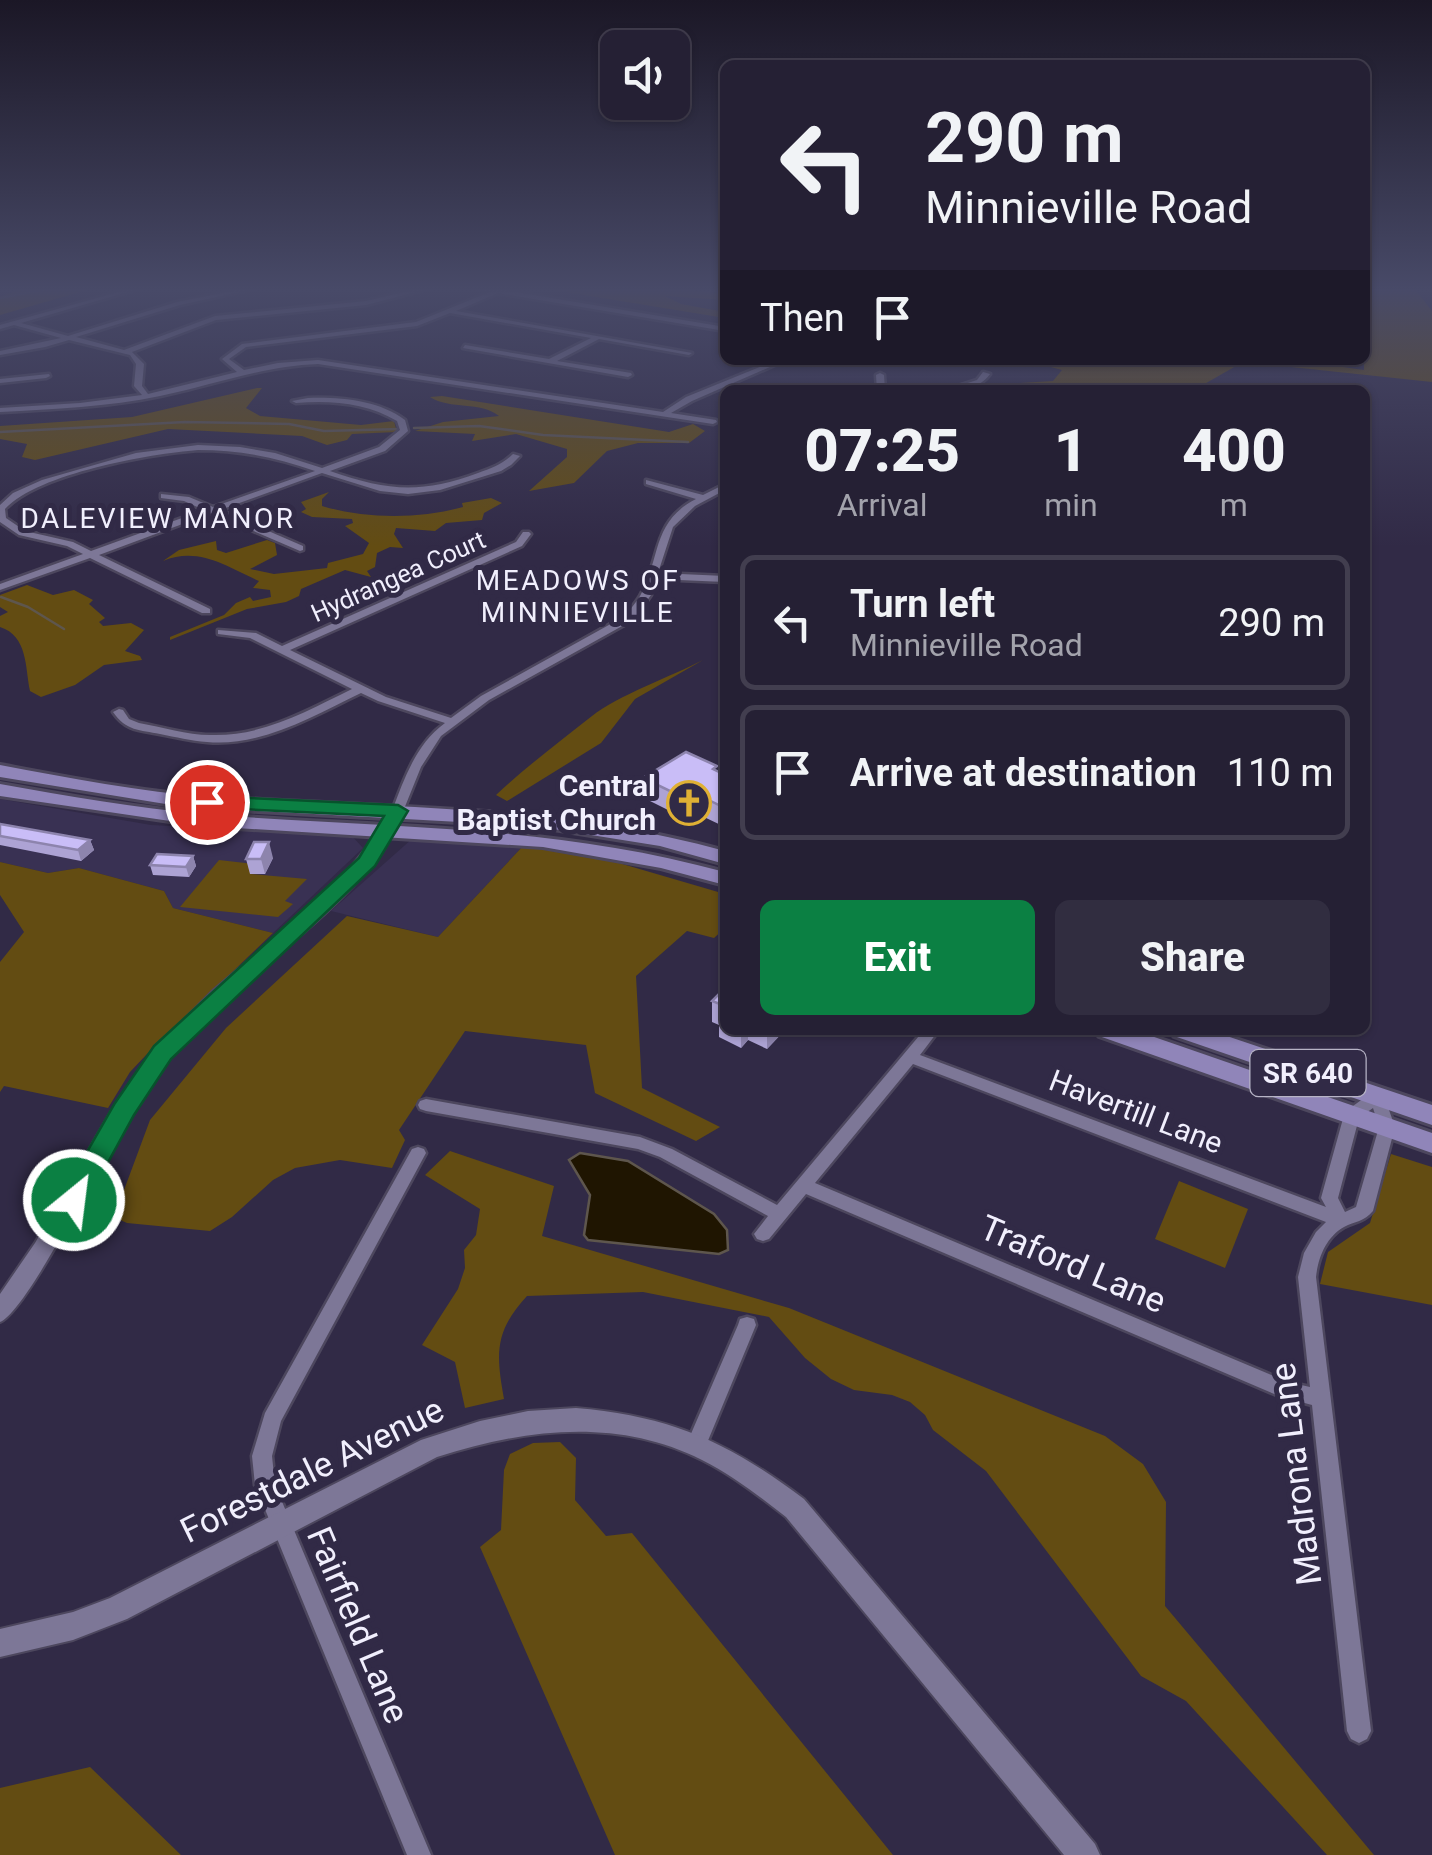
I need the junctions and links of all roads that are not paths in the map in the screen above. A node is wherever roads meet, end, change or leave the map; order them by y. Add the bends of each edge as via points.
1 (880, 374) dead end
2 (986, 374) dead end
3 (138, 375) edge
4 (232, 375) edge
5 (410, 375) edge
6 (747, 375) edge
7 (46, 376) dead end
8 (0, 381) edge
9 (720, 385) edge
10 (721, 385) edge
11 (881, 385) edge
12 (969, 385) edge
13 (147, 396) junction
14 (296, 401) dead end
15 (0, 410) edge
16 (666, 413) junction
17 (713, 422) dead end
18 (516, 456) dead end
19 (320, 472) junction
20 (649, 482) dead end
21 (720, 490) edge
22 (164, 496) dead end
23 (703, 498) junction
24 (212, 511) junction
25 (526, 534) dead end
26 (300, 548) dead end
27 (92, 554) junction
28 (652, 576) junction
29 (720, 578) edge
30 (0, 588) edge
31 (206, 611) dead end
32 (222, 632) dead end
33 (281, 650) junction
34 (360, 689) junction
35 (120, 712) dead end
36 (450, 721) junction
37 (0, 771) edge
38 (0, 790) edge
39 (393, 820) junction
40 (720, 857) edge
41 (720, 878) edge
42 (928, 1035) edge
43 (1122, 1035) edge
44 (1198, 1035) edge
45 (910, 1057) junction
46 (1377, 1096) junction
47 (426, 1105) dead end
48 (1352, 1115) junction
49 (1432, 1115) edge
50 (1387, 1128) junction
51 (1432, 1143) edge
52 (418, 1153) dead end
53 (803, 1185) junction
54 (779, 1214) junction
55 (1341, 1220) junction
56 (764, 1234) dead end
57 (0, 1312) edge
58 (747, 1326) dead end
59 (1319, 1398) junction
60 (697, 1443) junction
61 (282, 1524) junction
62 (0, 1644) edge
63 (1359, 1731) dead end
64 (418, 1855) edge
65 (1084, 1855) edge

1 - 11 street
2 - 12 street
3 - 13 street
4 - 13 street
5 - 16 street
6 - 10 street
7 - 8 street
9 - 16 street
13 - 15 street
14 - 19 street via 381,410 404,426 390,445
16 - 17 street
18 - 19 street via 461,482 410,491 362,486
19 - 24 street
19 - 27 street via 250,450 163,451 38,484 1,509 5,524 16,531
20 - 23 street
21 - 23 street
22 - 24 street
23 - 28 street via 669,526
24 - 26 street
24 - 27 street
25 - 33 street, Hydrangea Court via 519,544
27 - 30 street
27 - 31 street
28 - 29 street
28 - 36 street via 640,606 619,626
32 - 33 street via 248,634
33 - 34 street
34 - 35 street via 273,730 230,739 136,726
34 - 36 street
36 - 39 street via 424,750
37 - 39 main road via 179,800
38 - 39 main road via 185,818
39 - 40 main road via 515,817 598,827
39 - 41 main road via 565,841
39 - 57 street via 368,861 162,1052
42 - 45 street
43 - 48 main road, SR 640
44 - 46 main road, SR 640
45 - 53 street
45 - 55 street, Havertill Lane
46 - 48 street
46 - 49 main road, SR 640
46 - 50 street
47 - 54 street via 640,1144
48 - 50 main road, SR 640
48 - 55 street via 1329,1198
50 - 51 main road, SR 640
50 - 55 street, Madrona Lane via 1364,1211
52 - 61 street, Fairfield Lane via 266,1436 262,1473
53 - 54 street
53 - 59 street, Traford Lane via 1286,1390
54 - 56 street
55 - 59 street, Madrona Lane via 1307,1270
58 - 60 street
59 - 63 street, Madrona Lane
60 - 61 street, Forestdale Avenue via 604,1420 494,1427 430,1448
60 - 65 street, Forestdale Avenue via 736,1463 804,1519
61 - 62 street, Forestdale Avenue via 117,1608
61 - 64 street, Fairfield Lane

